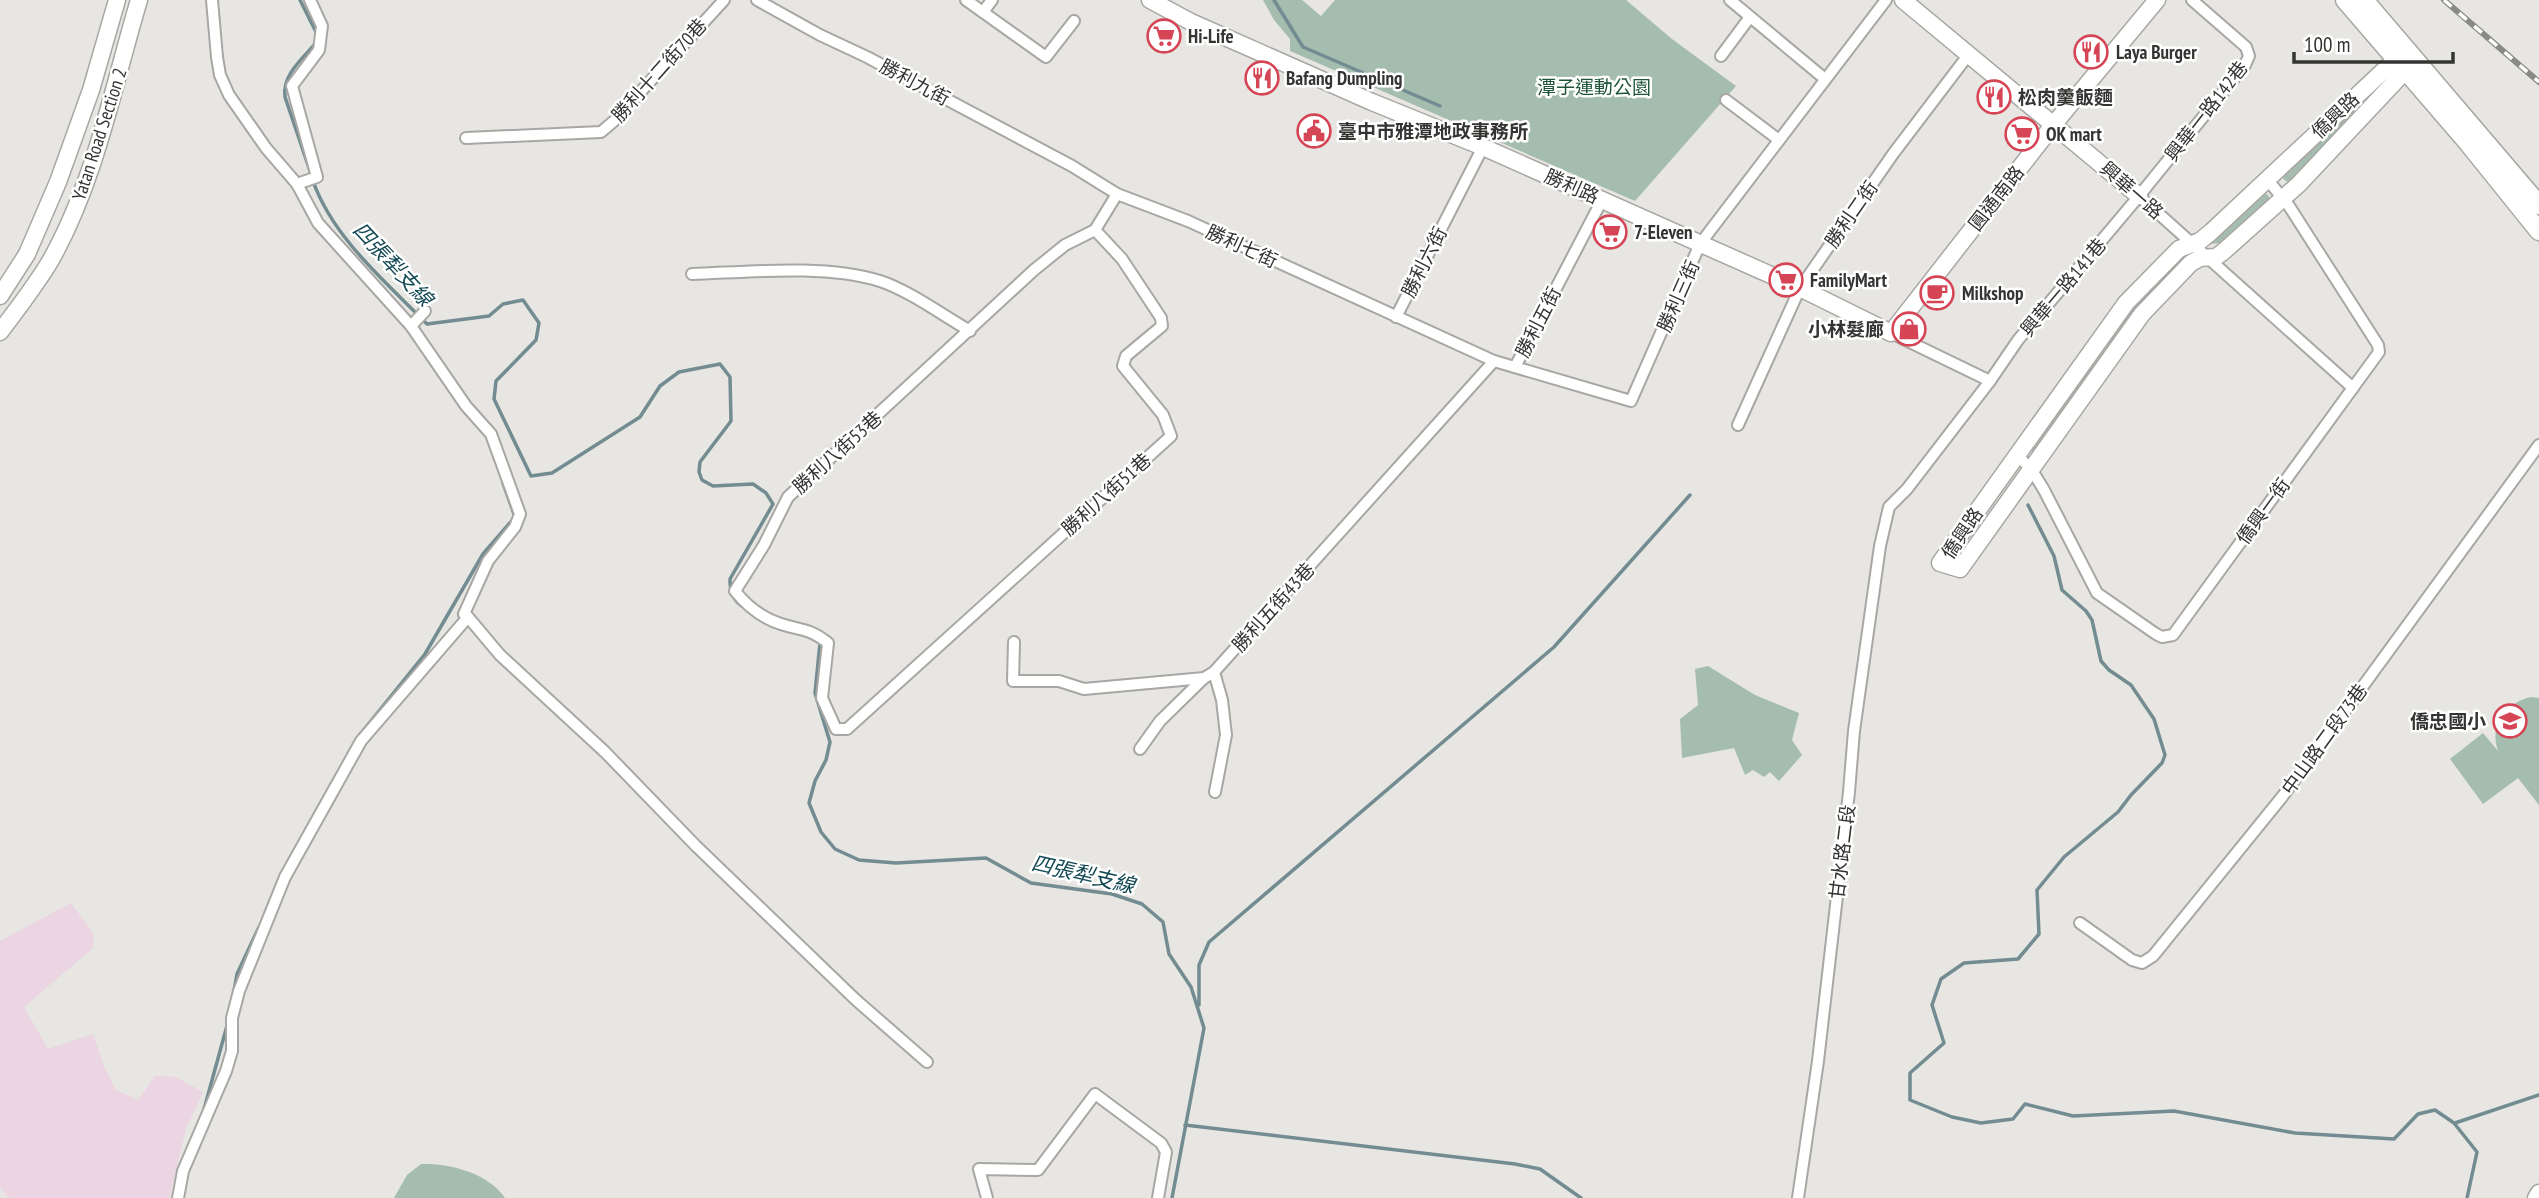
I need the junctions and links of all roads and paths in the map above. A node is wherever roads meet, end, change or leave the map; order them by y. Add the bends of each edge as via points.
1 (117, 0) edge
2 (139, 0) edge
3 (212, 0) edge
4 (310, 0) edge
5 (723, 0) edge
6 (966, 0) edge
7 (992, 0) edge
8 (1730, 0) edge
9 (1886, 0) edge
10 (1903, 0) edge
11 (2157, 0) edge
12 (2192, 0) edge
13 (2345, 0) edge
14 (2364, 0) edge
15 (764, 1) edge
16 (1162, 3) edge
17 (983, 12) junction
18 (1750, 17) junction
19 (1074, 21) dead end
20 (1969, 54) junction
21 (1721, 56) dead end
22 (2400, 65) junction
23 (1825, 79) junction
24 (1726, 100) dead end
25 (2054, 124) junction
26 (466, 138) dead end
27 (1779, 140) junction
28 (1483, 147) junction
29 (2267, 179) junction
30 (297, 184) junction
31 (1117, 194) junction
32 (2140, 196) junction
33 (2284, 198) junction
34 (1602, 200) junction
35 (2539, 205) edge
36 (1095, 230) junction
37 (2539, 231) edge
38 (1700, 244) junction
39 (2194, 244) junction
40 (2208, 257) junction
41 (1296, 271) joint
42 (692, 274) dead end
43 (1800, 288) junction
44 (0, 296) edge
45 (425, 311) dead end
46 (1396, 317) junction
47 (411, 326) junction
48 (970, 331) junction
49 (0, 332) edge
50 (1891, 333) junction
51 (1494, 361) junction
52 (1516, 367) junction
53 (1990, 381) junction
54 (2353, 388) junction
55 (1738, 425) dead end
56 (2539, 445) edge
57 (2017, 455) junction
58 (2031, 469) junction
59 (1889, 507) joint
60 (468, 617) junction
61 (1014, 642) dead end
62 (1214, 672) junction
63 (1204, 678) junction
64 (847, 729) joint
65 (1140, 749) dead end
66 (1215, 792) dead end
67 (2080, 923) dead end
68 (927, 1062) dead end
69 (2539, 1194) edge
70 (178, 1198) edge
71 (987, 1198) edge
72 (1158, 1198) edge
73 (1798, 1198) edge
74 (2536, 1198) edge

1 - 44 street, Yatan Road Section 2 via 58,183 27,254
2 - 49 street, Yatan Road Section 2 via 86,184 52,257
3 - 30 street via 220,75 229,95
4 - 30 street via 322,26 319,50 292,86 317,177
5 - 26 street, 勝利十二街70巷 via 601,132
6 - 17 street
7 - 17 street
8 - 18 street
9 - 23 street, 勝利三街
10 - 20 street, 興華一路
11 - 25 street, 圓通南路
12 - 32 street, 興華一路142巷 via 2246,47 2249,56
13 - 22 main road
14 - 35 main road
15 - 31 street, 勝利九街
16 - 28 street, 勝利路 via 1372,102
17 - 19 street via 1046,57
18 - 21 street
18 - 23 street
20 - 25 street, 興華一路
20 - 43 street, 勝利二街 via 1878,174
22 - 29 street, 僑興路 via 2378,74
22 - 33 street, 僑興路
22 - 37 main road
23 - 27 street, 勝利三街
24 - 27 street
25 - 32 street, 興華一路
25 - 50 street, 圓通南路
27 - 38 street, 勝利三街
28 - 34 street, 勝利路
28 - 46 street, 勝利六街
29 - 33 street, 僑興一街
29 - 39 street, 僑興路
30 - 47 street via 318,223
31 - 36 street
31 - 41 street, 勝利七街
32 - 39 street, 興華一路
32 - 53 street, 興華一路141巷 via 2018,340
33 - 40 street, 僑興路 via 2223,252
33 - 54 street, 僑興一街 via 2378,345 2379,352
34 - 38 street, 勝利路
34 - 52 street, 勝利五街
36 - 48 street, 勝利八街53巷 via 1065,245 1034,270
36 - 64 street, 勝利八街51巷 via 1122,259 1161,318 1162,326 1126,356 1123,366 1163,415 1171,436
38 - 43 street, 勝利路
38 - 52 street, 勝利三街 via 1631,401
39 - 40 street, 興華一路
39 - 57 street, 僑興路 via 2179,249 2126,303
40 - 54 street, 興華一路
40 - 58 street, 僑興路 via 2191,263 2142,314
41 - 46 street, 勝利六街
42 - 48 street via 780,271 882,281
43 - 50 street, 勝利路
43 - 55 street, 勝利二街
45 - 47 street
46 - 51 street, 勝利五街
47 - 60 street via 491,435 518,503 515,527 488,561 464,614
48 - 64 street, 勝利八街53巷 via 788,497 735,591 748,606 779,623 813,632 828,643 822,698 836,729
50 - 53 street, 勝利路
51 - 52 street, 勝利五街
51 - 62 street, 勝利五街43巷
53 - 59 street, 興華一路141巷
54 - 58 street, 僑興一街 via 2173,635 2156,634 2097,593
56 - 67 street, 中山路二段73巷 via 2282,797 2153,956 2142,963 2132,960
57 - 58 street, 僑興一街
57 - 58 street, 僑興路 via 1940,563 1960,569
59 - 73 street, 甘水路二段 via 1854,731 1818,1061
60 - 68 street via 500,655 605,752 696,846
60 - 70 street via 361,741 285,877 239,991 232,1018 232,1051 183,1171
61 - 63 street, 勝利五街43巷 via 1013,681 1059,681 1084,689
62 - 63 street, 勝利五街43巷
62 - 66 street via 1226,735
63 - 65 street via 1160,721
69 - 74 street
71 - 72 street via 979,1169 1038,1170 1096,1094 1161,1143 1166,1152

